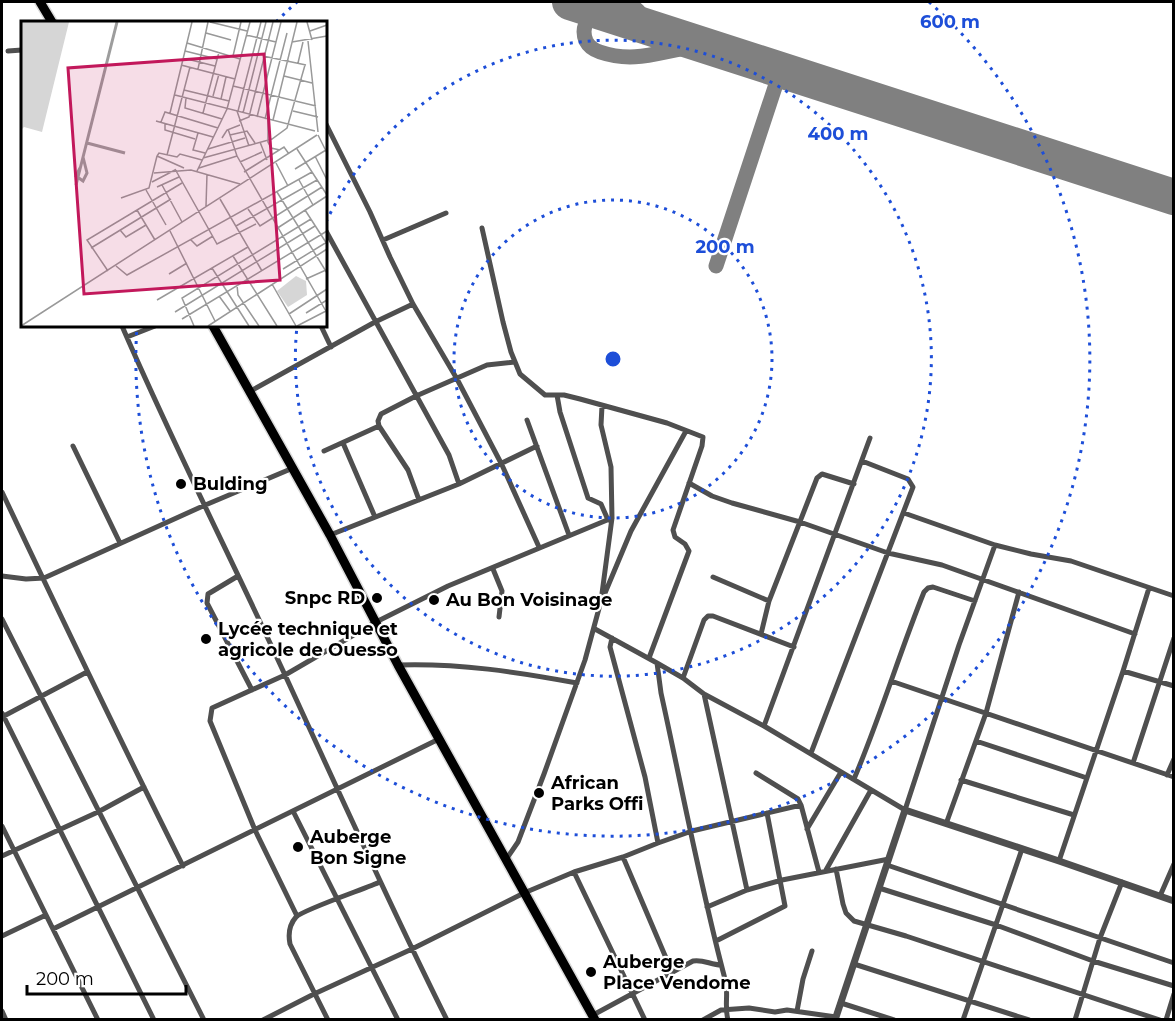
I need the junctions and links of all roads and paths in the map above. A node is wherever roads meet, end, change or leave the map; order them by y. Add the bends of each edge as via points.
1 (40, 2) edge
2 (51, 21) edge
3 (21, 50) edge
4 (8, 51) dead end
5 (327, 126) edge
6 (446, 213) dead end
7 (482, 228) dead end
8 (327, 233) edge
9 (382, 240) junction
10 (413, 304) junction
11 (375, 322) junction
12 (122, 327) edge
13 (152, 327) edge
14 (214, 327) edge
15 (321, 327) edge
16 (127, 337) junction
17 (331, 347) junction
18 (515, 362) junction
19 (458, 379) junction
20 (249, 392) junction
21 (556, 395) junction
22 (416, 396) junction
23 (602, 406) junction
24 (527, 420) dead end
25 (379, 426) junction
26 (686, 431) junction
27 (870, 438) dead end
28 (343, 443) junction
29 (73, 446) dead end
30 (537, 446) junction
31 (324, 451) dead end
32 (862, 461) junction
33 (502, 465) junction
34 (293, 468) junction
35 (689, 483) junction
36 (459, 484) junction
37 (854, 484) junction
38 (2, 492) edge
39 (419, 500) junction
40 (203, 506) junction
41 (904, 513) junction
42 (375, 517) junction
43 (610, 519) junction
44 (800, 522) junction
45 (330, 535) junction
46 (569, 535) junction
47 (835, 535) junction
48 (120, 543) junction
49 (995, 545) junction
50 (539, 547) junction
51 (888, 553) junction
52 (493, 569) junction
53 (2, 576) edge
54 (238, 576) junction
55 (713, 577) dead end
56 (44, 578) junction
57 (982, 580) junction
58 (1149, 588) junction
59 (1019, 592) junction
60 (1173, 596) edge
61 (601, 601) junction
62 (769, 601) junction
63 (975, 601) junction
64 (499, 617) dead end
65 (2, 619) edge
66 (376, 621) junction
67 (595, 629) junction
68 (761, 634) junction
69 (1135, 634) junction
70 (612, 638) junction
71 (1173, 638) edge
72 (794, 647) junction
73 (649, 658) junction
74 (657, 663) junction
75 (398, 665) junction
76 (1123, 671) junction
77 (87, 672) junction
78 (285, 675) junction
79 (683, 678) junction
80 (891, 681) junction
81 (1160, 682) junction
82 (577, 683) junction
83 (1173, 686) edge
84 (252, 690) junction
85 (704, 694) junction
86 (40, 697) junction
87 (942, 700) junction
88 (986, 713) junction
89 (2, 716) edge
90 (764, 726) junction
91 (440, 739) junction
92 (976, 741) junction
93 (1096, 752) junction
94 (811, 753) junction
95 (1173, 759) edge
96 (1133, 763) junction
97 (841, 772) junction
98 (756, 773) dead end
99 (1170, 776) edge
100 (1087, 778) junction
101 (854, 779) junction
102 (962, 780) junction
103 (144, 787) junction
104 (336, 790) junction
105 (871, 790) junction
106 (801, 805) junction
107 (905, 810) junction
108 (98, 812) junction
109 (294, 813) junction
110 (767, 813) junction
111 (1074, 815) junction
112 (731, 822) junction
113 (946, 824) junction
114 (2, 826) edge
115 (807, 829) junction
116 (59, 830) junction
117 (255, 830) junction
118 (692, 831) junction
119 (658, 843) junction
120 (1022, 849) junction
121 (13, 851) junction
122 (2, 856) edge
123 (623, 857) junction
124 (507, 858) junction
125 (1059, 861) junction
126 (888, 862) junction
127 (1173, 864) edge
128 (183, 866) junction
129 (836, 869) junction
130 (826, 870) junction
131 (574, 872) junction
132 (819, 872) junction
133 (782, 880) junction
134 (380, 882) junction
135 (1122, 882) junction
136 (879, 888) junction
137 (138, 889) junction
138 (747, 890) junction
139 (524, 893) junction
140 (1160, 896) junction
141 (338, 899) junction
142 (1173, 901) edge
143 (1004, 904) junction
144 (707, 907) junction
145 (97, 909) junction
146 (46, 915) junction
147 (297, 916) junction
148 (996, 925) junction
149 (867, 926) junction
150 (53, 929) junction
151 (2, 936) edge
152 (1100, 938) junction
153 (716, 941) junction
154 (412, 949) junction
155 (812, 951) dead end
156 (1094, 961) junction
157 (982, 962) junction
158 (1173, 963) edge
159 (854, 964) junction
160 (721, 965) junction
161 (371, 968) junction
162 (672, 972) junction
163 (1173, 986) edge
164 (1084, 993) junction
165 (314, 994) junction
166 (1173, 994) edge
167 (632, 995) junction
168 (969, 999) junction
169 (841, 1003) junction
170 (725, 1010) junction
171 (2, 1011) edge
172 (797, 1011) junction
173 (594, 1017) edge
174 (836, 1018) edge
175 (266, 1019) edge
176 (6, 1020) edge
177 (98, 1020) edge
178 (154, 1020) edge
179 (204, 1020) edge
180 (328, 1020) edge
181 (398, 1020) edge
182 (447, 1020) edge
183 (645, 1020) edge
184 (703, 1020) edge
185 (728, 1020) edge
186 (894, 1020) edge
187 (963, 1020) edge
188 (1029, 1020) edge
189 (1075, 1020) edge
190 (1160, 1020) edge
191 (1166, 1020) edge

1 - 2 highway
3 - 4 street
5 - 9 street
6 - 9 street
7 - 18 street
8 - 11 street
9 - 10 street
10 - 11 street
10 - 19 street
11 - 17 street
11 - 22 street
12 - 16 street
13 - 16 street
14 - 20 highway
15 - 17 street
16 - 40 street
17 - 20 street
18 - 19 street via 487,365
18 - 21 street via 520,374 542,392
19 - 22 street
19 - 33 street
20 - 34 highway
21 - 23 street
21 - 43 street via 588,498 601,504
22 - 25 street via 381,414
22 - 36 street via 451,460
23 - 26 street
23 - 43 street via 601,425 611,462
24 - 30 street
25 - 28 street
25 - 39 street via 408,470
26 - 35 street via 704,439
26 - 61 street via 631,531
27 - 32 street
28 - 31 street
28 - 42 street
29 - 48 street
30 - 33 street
30 - 46 street
32 - 37 street
32 - 41 street via 911,481 913,488
33 - 36 street
33 - 50 street
34 - 40 street
34 - 45 highway
35 - 44 street via 712,496
35 - 73 street via 673,530 689,551
36 - 39 street
37 - 44 street via 819,475
37 - 47 street
38 - 56 street
39 - 42 street
40 - 48 street
40 - 54 street
41 - 49 street
41 - 51 street
42 - 45 street
43 - 46 street
43 - 61 street
44 - 47 street
44 - 62 street
45 - 66 highway
46 - 50 street
47 - 51 street
47 - 72 street
48 - 56 street
49 - 57 street
49 - 58 street via 1071,561
50 - 52 street
51 - 57 street
51 - 94 street
52 - 64 street via 502,591
52 - 66 street
53 - 56 street
54 - 78 street
54 - 84 street via 208,594 207,603
55 - 62 street
56 - 77 street
57 - 59 street
57 - 63 street
58 - 60 street
58 - 69 street
59 - 69 street
59 - 88 street
61 - 67 street
62 - 68 street
63 - 80 street via 928,588
63 - 87 street
65 - 86 street
66 - 75 highway
66 - 78 street
67 - 70 street
67 - 82 street
68 - 72 street
68 - 79 street via 708,616
69 - 76 street
70 - 73 street
70 - 119 street via 610,647 645,777
71 - 81 street
72 - 90 street
73 - 74 street
74 - 79 street
74 - 118 street
75 - 82 street via 444,665
75 - 91 highway
76 - 81 street
76 - 93 street
77 - 86 street
77 - 103 street
78 - 84 street
78 - 104 street
79 - 85 street
80 - 87 street
80 - 101 street
81 - 83 street
81 - 96 street
82 - 124 street via 518,842
84 - 117 street via 212,708 209,714
85 - 90 street
85 - 112 street
86 - 89 street
86 - 108 street
87 - 88 street
87 - 107 street
88 - 92 street
88 - 93 street
89 - 116 street
90 - 94 street
91 - 104 street
91 - 124 highway
92 - 100 street
92 - 102 street
93 - 96 street
93 - 100 street
94 - 97 street
95 - 99 street
96 - 99 street
97 - 101 street
97 - 115 street
98 - 106 street via 798,799
100 - 111 street
101 - 105 street
102 - 111 street
102 - 113 street
103 - 108 street
103 - 128 street
104 - 109 street
104 - 134 street
105 - 107 street
105 - 130 street
106 - 110 street
106 - 115 street
107 - 113 street
107 - 126 street
108 - 116 street
108 - 137 street
109 - 117 street
109 - 141 street
110 - 112 street
110 - 133 street
111 - 125 street
112 - 118 street
112 - 138 street
113 - 120 street
114 - 121 street
115 - 132 street
116 - 121 street
116 - 145 street
117 - 128 street
117 - 147 street
118 - 119 street
118 - 144 street
119 - 123 street
120 - 125 street
120 - 143 street
121 - 122 street
121 - 146 street
123 - 131 street
123 - 162 street
124 - 139 highway
125 - 135 street
126 - 129 street
126 - 136 street
126 - 143 street
127 - 140 street
128 - 137 street
129 - 130 street
129 - 149 street via 846,913
130 - 132 street
131 - 139 street
131 - 167 street
132 - 133 street
133 - 138 street
133 - 153 street via 784,907
134 - 141 street
134 - 154 street
135 - 140 street
135 - 152 street
136 - 148 street
136 - 149 street
137 - 145 street
137 - 179 street
138 - 144 street
139 - 154 street
139 - 173 highway
140 - 142 street
141 - 147 street
141 - 161 street
143 - 148 street
143 - 152 street
144 - 153 street
145 - 150 street
145 - 178 street
146 - 150 street
146 - 151 street
147 - 165 street via 288,936
148 - 156 street
148 - 157 street
149 - 157 street
149 - 159 street
150 - 177 street
152 - 156 street
152 - 158 street
153 - 160 street
154 - 161 street
154 - 182 street
155 - 172 street
156 - 163 street
156 - 164 street
157 - 164 street
157 - 168 street
159 - 168 street
159 - 169 street
160 - 162 street via 700,960
160 - 170 street via 726,982
161 - 165 street
161 - 181 street
162 - 167 street
164 - 189 street
164 - 190 street
165 - 175 street
165 - 180 street
166 - 191 street
167 - 173 street
167 - 183 street
168 - 187 street
168 - 188 street
169 - 174 street
169 - 186 street
170 - 172 street
170 - 184 street
170 - 185 street
171 - 176 street
172 - 174 street

